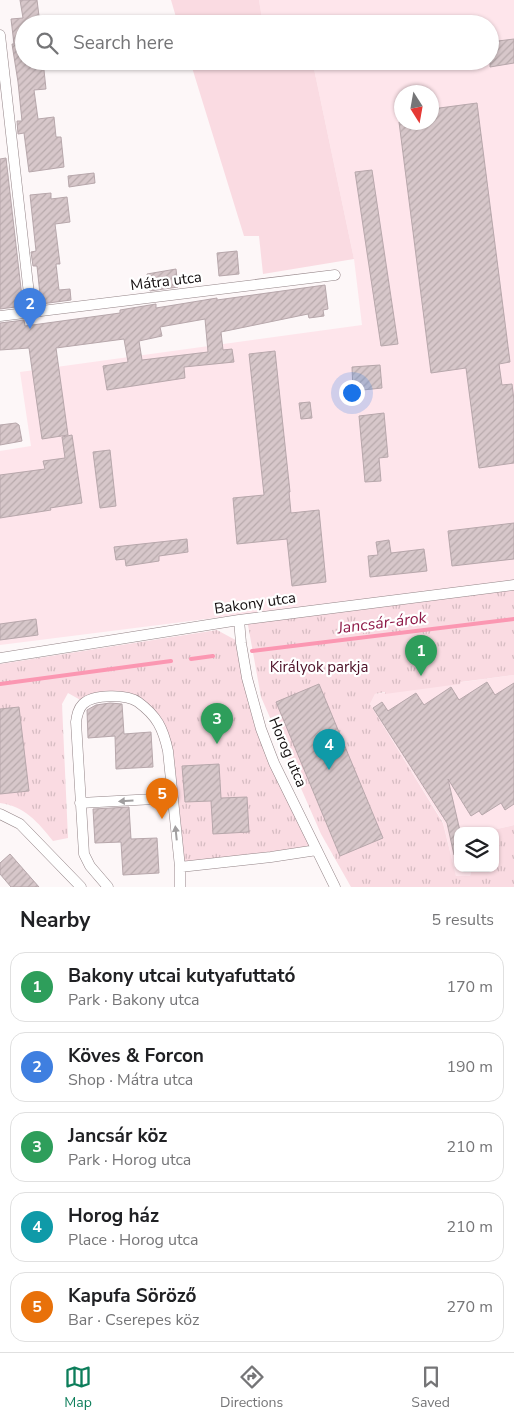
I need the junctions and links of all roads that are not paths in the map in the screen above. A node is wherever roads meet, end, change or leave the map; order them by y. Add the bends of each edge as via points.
1 (0, 35) edge
2 (335, 275) dead end
3 (31, 312) junction
4 (0, 316) edge
5 (514, 585) edge
6 (239, 620) junction
7 (0, 658) edge
8 (173, 798) junction
9 (80, 803) junction
10 (0, 814) edge
11 (317, 850) junction
12 (180, 867) junction
13 (81, 887) edge
14 (108, 887) edge
15 (180, 887) edge
16 (335, 887) edge

1 - 3 street
2 - 3 street, Mátra utca
3 - 4 street, Mátra utca
5 - 6 street, Bakony utca
6 - 7 street, Bakony utca
6 - 11 street, Horog utca via 247,678 261,730
8 -> 9 street
8 - 9 street via 168,751 160,724 137,701 126,696 114,696 93,698 84,702 78,711 76,737
12 -> 8 street
9 - 14 street via 84,854
10 - 13 street via 20,824
11 - 12 street
11 - 16 street, Horog utca
12 - 15 street

